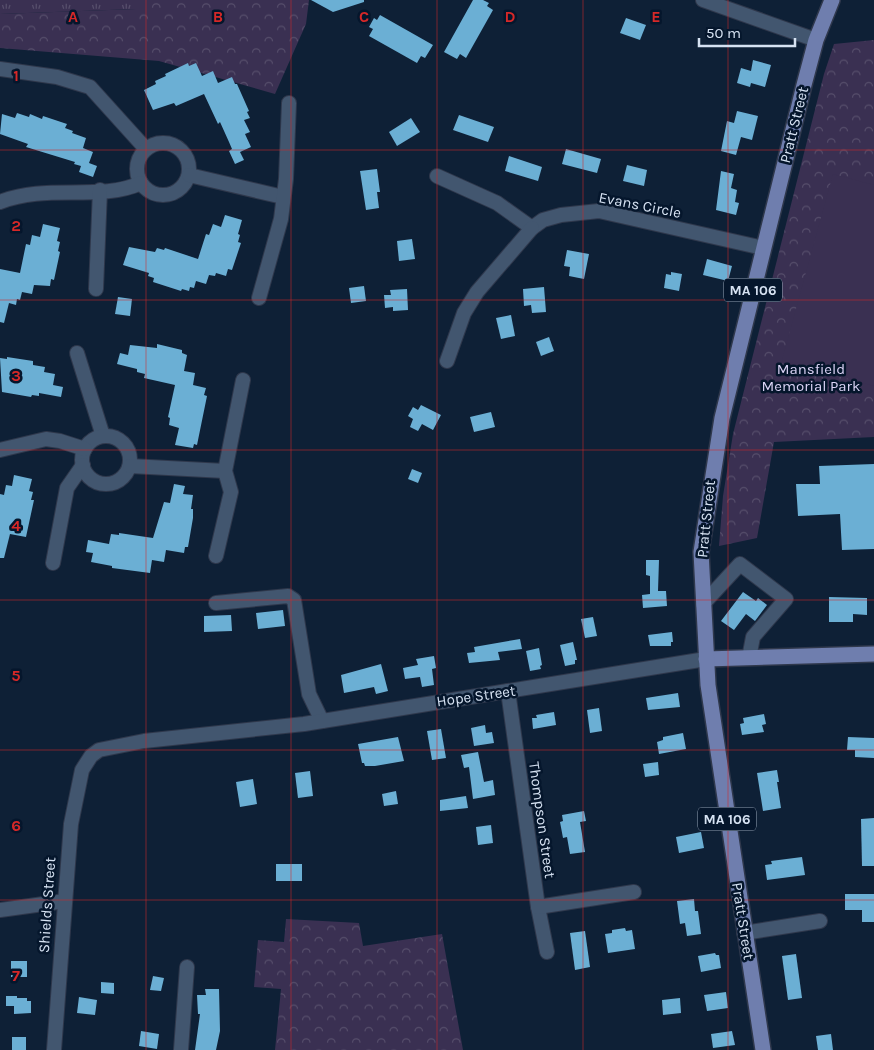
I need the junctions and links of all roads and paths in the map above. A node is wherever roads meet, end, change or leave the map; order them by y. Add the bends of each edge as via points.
1 (703, 0) edge
2 (832, 0) edge
3 (816, 40) junction
4 (0, 69) edge
5 (289, 103) dead end
6 (146, 149) junction
7 (189, 174) junction
8 (437, 176) dead end
9 (141, 183) junction
10 (100, 190) junction
11 (283, 197) junction
12 (0, 202) edge
13 (532, 228) junction
14 (763, 248) junction
15 (96, 289) dead end
16 (259, 298) dead end
17 (77, 353) dead end
18 (447, 361) dead end
19 (243, 380) dead end
20 (103, 436) junction
21 (85, 449) junction
22 (0, 450) edge
23 (83, 465) junction
24 (130, 466) junction
25 (225, 471) junction
26 (216, 556) dead end
27 (53, 563) dead end
28 (216, 603) dead end
29 (703, 604) junction
30 (874, 654) edge
31 (749, 658) junction
32 (706, 659) junction
33 (508, 691) junction
34 (322, 721) junction
35 (85, 764) joint
36 (634, 892) dead end
37 (65, 901) junction
38 (538, 907) junction
39 (0, 910) edge
40 (820, 921) dead end
41 (744, 933) junction
42 (547, 952) dead end
43 (187, 967) dead end
44 (54, 1050) edge
45 (180, 1050) edge
46 (763, 1050) edge

1 - 3 street
2 - 3 main road, Pratt Street / MA 106
3 - 14 main road, Pratt Street / MA 106
4 - 6 street via 57,77 90,87
5 - 11 street
6 - 7 street via 167,143 180,148 188,160
6 - 9 street via 138,161
7 - 9 street via 180,189 164,195 147,190
7 - 11 street
8 - 13 street via 497,203
9 - 10 street via 124,190
10 - 12 street via 39,192
10 - 15 street
11 - 16 street via 281,219
13 - 14 street, Evans Circle via 561,215 599,210
13 - 18 street via 477,292 464,313
14 - 29 main road, Pratt Street / MA 106 via 712,469 701,552
17 - 20 street
19 - 25 street
20 - 21 street
20 - 24 street via 124,444
21 - 22 street via 46,439
21 - 23 street
23 - 24 street via 94,480 106,484 124,477
23 - 27 street via 67,488
24 - 25 street
25 - 26 street via 231,492
28 - 34 street via 288,596 294,600 309,694
29 - 31 street via 740,564 786,599 753,637
29 - 32 main road, Pratt Street / MA 106
30 - 31 main road, Hope Street
31 - 32 main road, Hope Street
32 - 33 street, Hope Street
32 - 41 main road, Pratt Street / MA 106
33 - 34 street, Hope Street
33 - 38 street, Thompson Street
34 - 35 street, Hope Street via 125,744 99,750
35 - 37 street, Shields Street via 70,824
36 - 38 street
37 - 39 street
37 - 44 street, Shields Street
38 - 42 street, Thompson Street
40 - 41 street
41 - 46 main road, Pratt Street / MA 106
43 - 45 street

